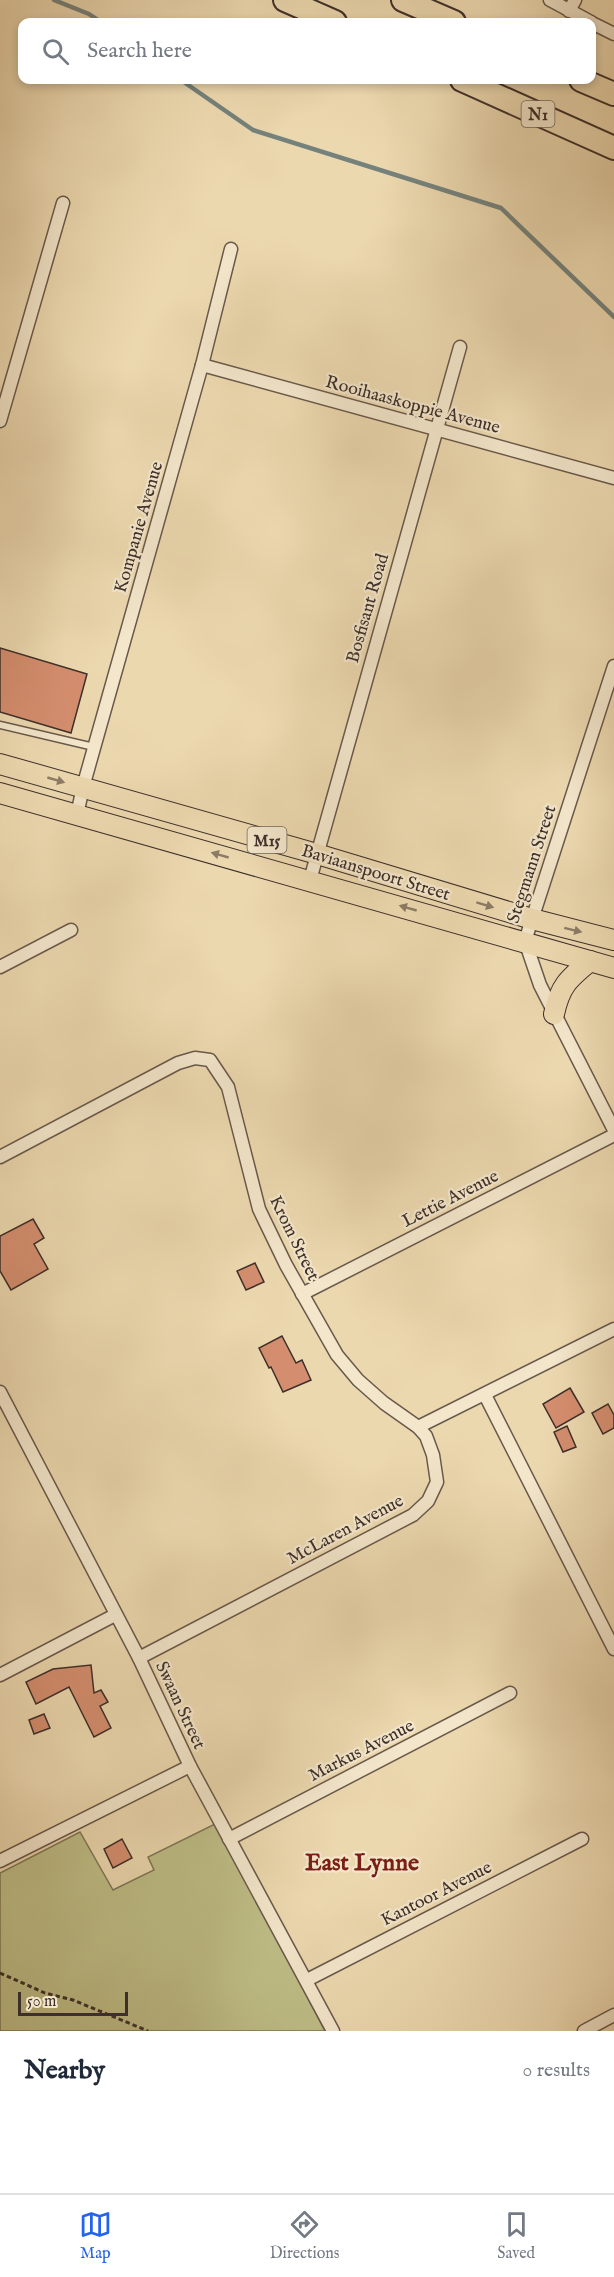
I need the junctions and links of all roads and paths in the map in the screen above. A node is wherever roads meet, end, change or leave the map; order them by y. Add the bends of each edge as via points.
1 (285, 0) edge
2 (403, 0) edge
3 (550, 0) edge
4 (572, 5) edge
5 (326, 18) edge
6 (444, 18) edge
7 (586, 18) edge
8 (596, 25) edge
9 (614, 34) edge
10 (471, 84) edge
11 (590, 84) edge
12 (614, 94) edge
13 (614, 148) edge
14 (63, 203) dead end
15 (231, 249) dead end
16 (460, 347) dead end
17 (202, 365) junction
18 (0, 421) edge
19 (435, 429) junction
20 (614, 478) edge
21 (614, 666) edge
22 (609, 704) edge
23 (0, 724) edge
24 (94, 747) junction
25 (0, 764) edge
26 (83, 787) junction
27 (0, 793) edge
28 (77, 815) junction
29 (317, 854) junction
30 (310, 880) junction
31 (532, 919) junction
32 (71, 930) dead end
33 (614, 940) edge
34 (525, 941) junction
35 (590, 961) junction
36 (0, 967) edge
37 (614, 968) edge
38 (554, 1014) junction
39 (614, 1130) edge
40 (614, 1135) edge
41 (0, 1157) edge
42 (302, 1294) junction
43 (614, 1329) edge
44 (0, 1392) edge
45 (485, 1395) junction
46 (418, 1427) junction
47 (116, 1615) junction
48 (614, 1648) edge
49 (139, 1658) junction
50 (0, 1675) edge
51 (510, 1693) dead end
52 (190, 1766) junction
53 (230, 1839) junction
54 (582, 1839) dead end
55 (0, 1861) edge
56 (0, 1973) edge
57 (307, 1980) junction
58 (614, 2015) edge
59 (148, 2031) edge
60 (333, 2031) edge
61 (584, 2031) edge

1 - 5 highway
2 - 6 highway
3 - 4 street
4 - 7 street
8 - 9 street
10 - 13 highway, N1
11 - 12 highway
14 - 18 street
15 - 17 street, Kompanie Avenue
16 - 19 street, Bosfisant Road
17 - 19 street, Rooihaaskoppie Avenue
17 - 24 street, Kompanie Avenue
19 - 20 street, Rooihaaskoppie Avenue
19 - 29 street, Bosfisant Road
21 - 22 street, Stegmann Street
22 - 31 street, Stegmann Street
23 - 24 lane
24 - 26 street, Kompanie Avenue
25 -> 26 main road, Baviaanspoort Street / M15
26 - 28 street, Kompanie Avenue
26 - 29 main road, Baviaanspoort Street / M15
27 - 28 main road, Baviaanspoort Street / M15
30 -> 28 main road, Baviaanspoort Street / M15
29 - 30 street, Bosfisant Road
29 -> 31 main road, Baviaanspoort Street / M15
34 -> 30 main road, Baviaanspoort Street / M15
31 -> 33 main road, Baviaanspoort Street / M15
31 - 34 street, Stegmann Street
32 - 36 street
34 - 35 main road, Baviaanspoort Street / M15
34 - 38 street, Stegmann Street
35 - 37 main road, Baviaanspoort Street / M15
35 - 38 main road via 566,981
38 - 39 street, Stegmann Street
40 - 42 street, Lettie Avenue
41 - 42 street, Krom Street via 178,1063 195,1058 210,1060 228,1087 259,1209
42 - 46 street, Krom Street via 337,1355 358,1380
43 - 45 street
44 - 47 street, Swaan Street
45 - 46 street
45 - 48 street
46 - 49 street, McLaren Avenue via 434,1455 437,1482 428,1501 413,1515
47 - 49 street, Swaan Street
47 - 50 street
49 - 52 street, Swaan Street
51 - 53 street, Markus Avenue
52 - 53 street, Swaan Street
52 - 55 street
53 - 57 street, Swaan Street
54 - 57 street, Kantoor Avenue
56 - 59 path
57 - 60 street, Swaan Street
58 - 61 street

